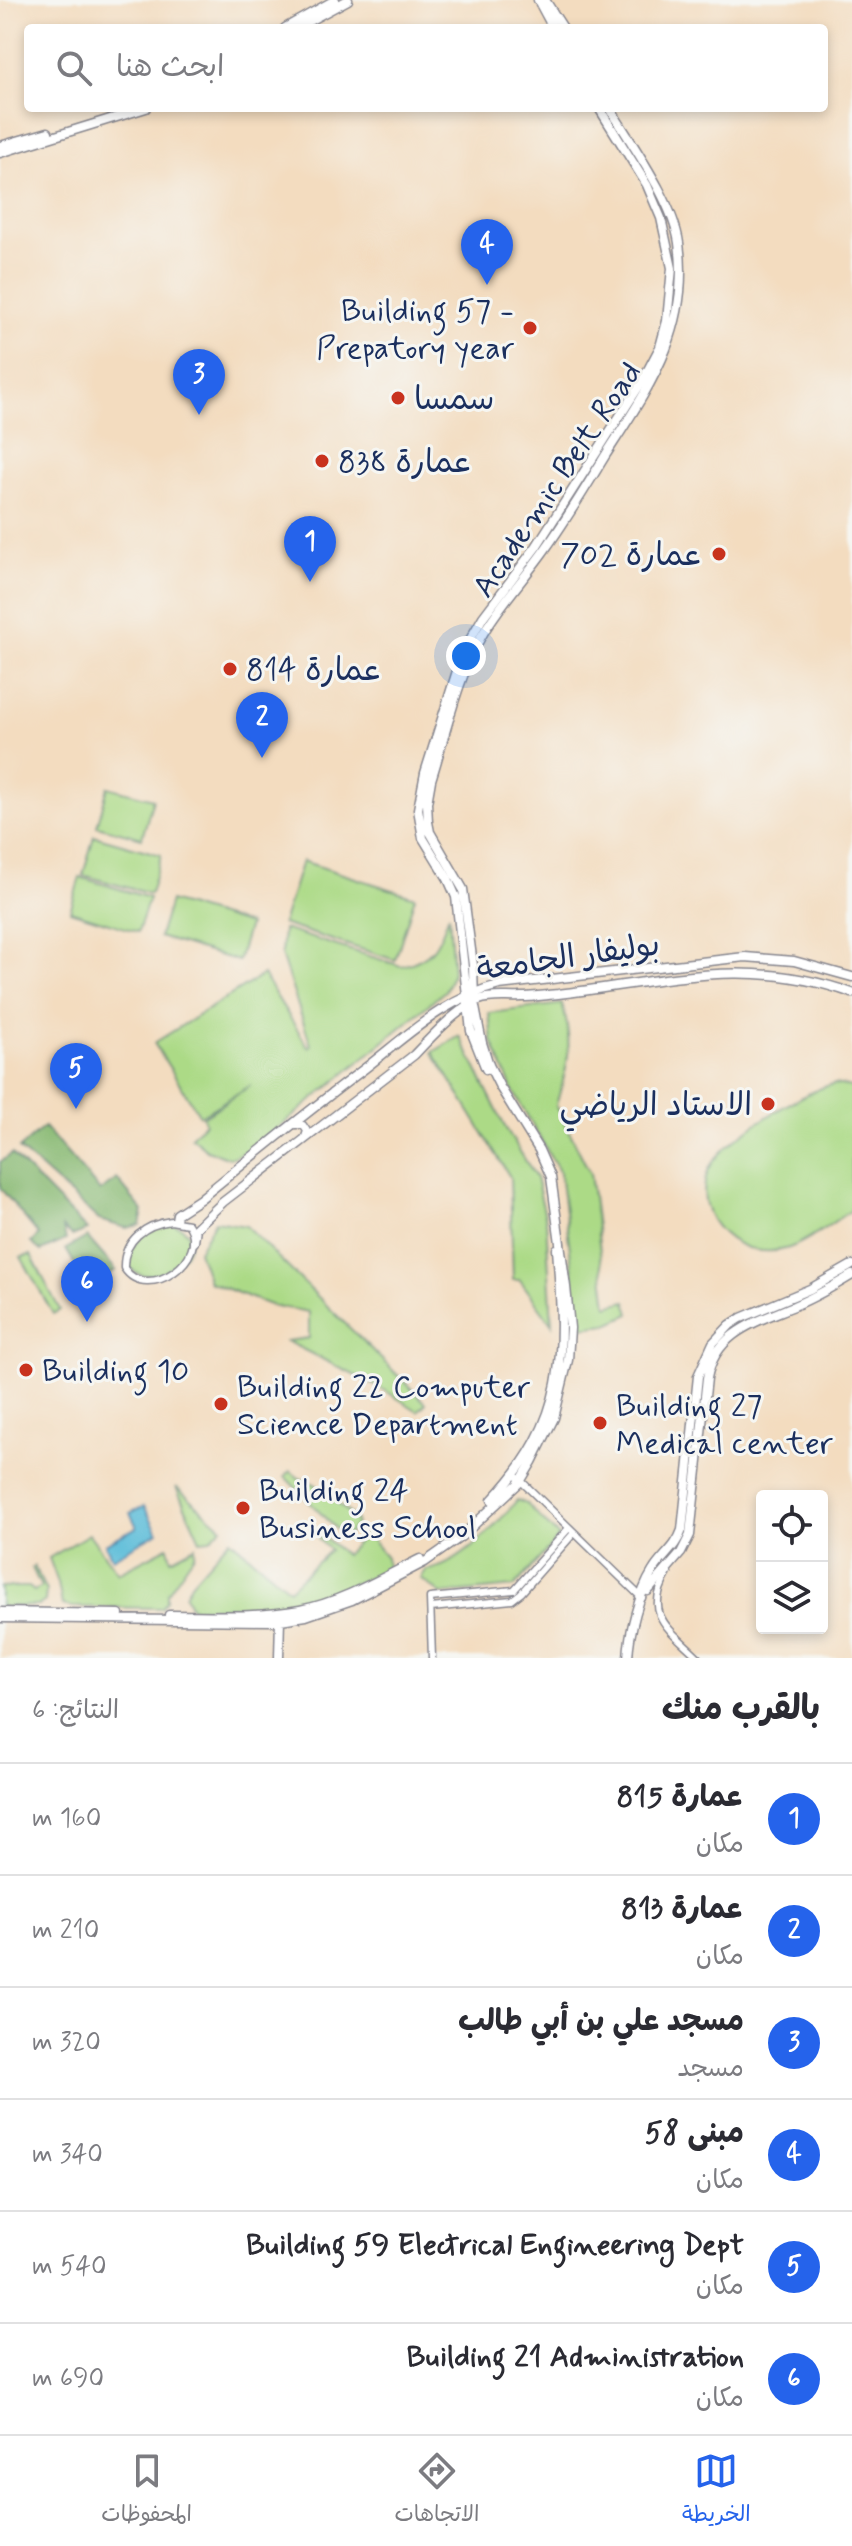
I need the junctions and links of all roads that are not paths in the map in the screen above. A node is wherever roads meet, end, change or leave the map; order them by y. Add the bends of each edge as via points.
1 (335, 0) edge
2 (348, 0) edge
3 (538, 0) edge
4 (545, 0) edge
5 (292, 24) edge
6 (303, 24) edge
7 (551, 24) edge
8 (560, 24) edge
9 (116, 112) edge
10 (133, 112) edge
11 (601, 112) edge
12 (612, 112) edge
13 (0, 146) edge
14 (0, 153) edge
15 (745, 957) junction
16 (745, 972) junction
17 (852, 977) edge
18 (469, 993) junction
19 (852, 993) edge
20 (471, 1005) junction
21 (291, 1125) junction
22 (304, 1140) junction
23 (176, 1220) junction
24 (194, 1242) junction
25 (852, 1265) edge
26 (852, 1275) edge
27 (518, 1478) junction
28 (571, 1531) junction
29 (676, 1559) junction
30 (642, 1598) junction
31 (431, 1608) junction
32 (0, 1612) edge
33 (280, 1617) junction
34 (0, 1618) edge
35 (279, 1658) edge
36 (432, 1658) edge
37 (628, 1658) edge
38 (699, 1658) edge

1 - 5 street
2 - 6 street
3 - 7 street
4 - 8 street
9 - 13 street
10 - 14 street
11 - 18 street, Academic Belt Road via 661,218 672,268 669,311 660,347 641,383 536,547 468,641 425,773 419,822 456,897
12 - 18 street, Academic Belt Road via 675,225 680,263 677,315 668,350 650,386 547,547 476,645 431,780 430,832 463,889 473,965
15 - 16 street
15 - 17 street, بوليفار الجامعة via 794,961
15 - 18 street, بوليفار الجامعة via 499,985
16 - 19 street, بوليفار الجامعة
16 - 20 street, بوليفار الجامعة via 677,975 585,991 497,997
18 - 20 street, Academic Belt Road
18 - 21 street, بوليفار الجامعة
20 - 22 street, بوليفار الجامعة
20 - 27 street, Academic Belt Road via 489,1065 551,1177 566,1287 569,1343 560,1396 545,1440
21 - 22 street via 306,1128
21 - 23 street, بوليفار الجامعة
22 - 24 street, بوليفار الجامعة via 212,1213 196,1228
23 - 24 street via 188,1224
23 - 24 street via 138,1234 126,1253 124,1268 132,1278 154,1281 166,1276 188,1259
25 - 30 street via 741,1318 707,1352 696,1388 682,1530 650,1576
26 - 29 street via 739,1330 715,1355 707,1378 692,1527
27 - 28 street
27 - 33 street, Academic Belt Road via 462,1536 425,1562 352,1600 306,1616
28 - 30 street
28 - 31 street via 512,1600
28 - 31 street via 514,1590 430,1598
29 - 30 street
29 - 38 street via 656,1592 657,1608
30 - 37 street
31 - 36 street
32 - 33 street, Academic Belt Road
33 - 34 street, Academic Belt Road
33 - 35 street

